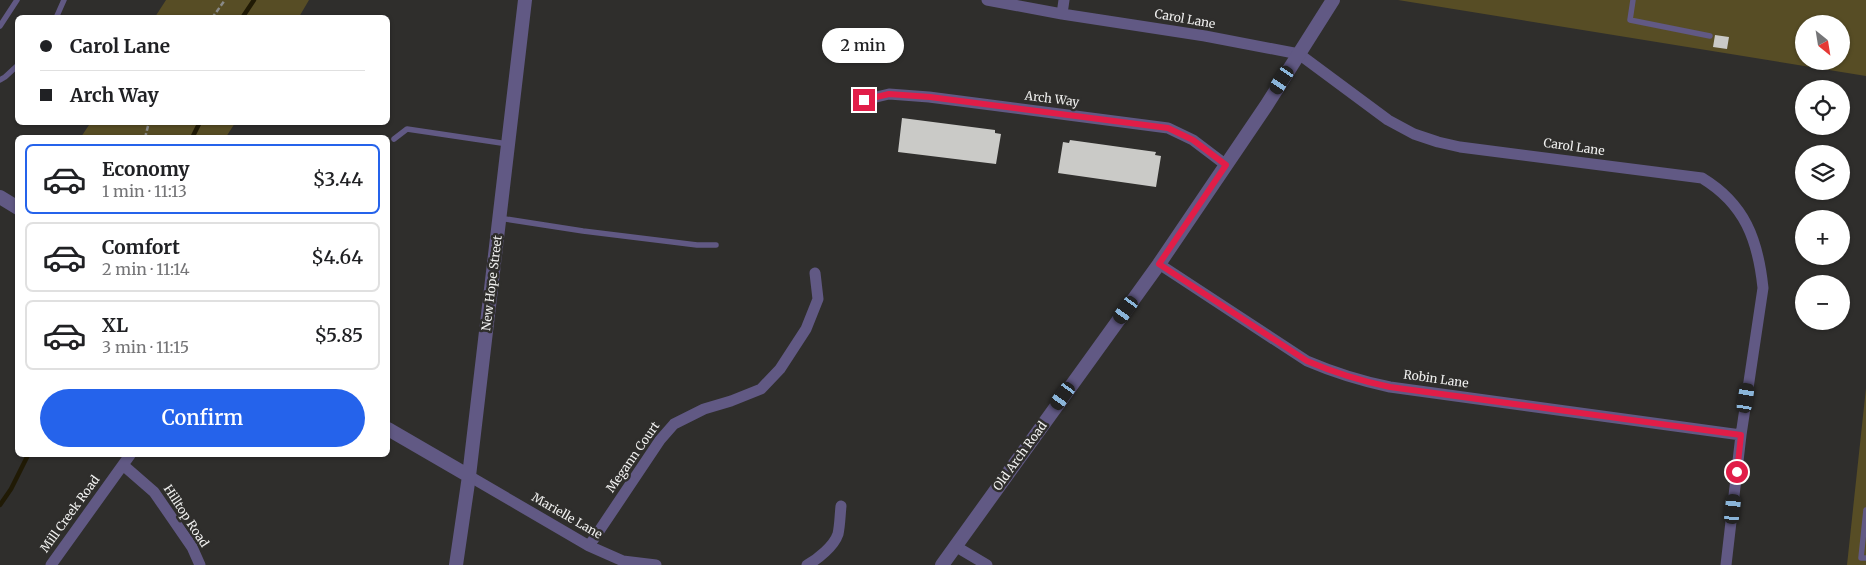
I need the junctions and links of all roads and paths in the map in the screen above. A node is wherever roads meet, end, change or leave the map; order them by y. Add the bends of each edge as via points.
1 (17, 0) edge
2 (64, 0) edge
3 (225, 0) edge
4 (525, 0) edge
5 (987, 0) edge
6 (1064, 0) edge
7 (1333, 0) edge
8 (1633, 0) edge
9 (1062, 14) junction
10 (57, 15) edge
11 (214, 15) edge
12 (0, 26) edge
13 (1710, 36) dead end
14 (1299, 54) junction
15 (15, 68) edge
16 (0, 80) edge
17 (864, 100) dead end
18 (394, 139) dead end
19 (508, 144) junction
20 (1226, 165) junction
21 (0, 198) edge
22 (15, 206) edge
23 (499, 218) junction
24 (716, 245) dead end
25 (1159, 264) junction
26 (815, 273) dead end
27 (390, 430) edge
28 (1741, 435) junction
29 (129, 457) edge
30 (123, 465) junction
31 (469, 476) junction
32 (841, 506) dead end
33 (1866, 510) edge
34 (589, 546) junction
35 (955, 546) junction
36 (1864, 558) edge
37 (50, 565) edge
38 (200, 565) edge
39 (456, 565) edge
40 (656, 565) edge
41 (807, 565) edge
42 (942, 565) edge
43 (987, 565) edge
44 (1726, 565) edge

1 - 12 lane
2 - 10 lane
3 - 11 path
4 - 19 street, New Hope Street
5 - 9 street, Carol Lane
6 - 9 street
7 - 14 street, Old Arch Road
8 - 13 lane via 1630,20
9 - 14 street, Carol Lane
14 - 20 street, Old Arch Road
14 - 28 street, Carol Lane via 1388,120 1438,142 1702,178 1718,188 1746,223 1762,273 1763,288
15 - 16 lane
17 - 20 street, Arch Way via 889,94 930,97 1168,128 1193,140
18 - 19 lane via 408,129
19 - 23 street, New Hope Street
20 - 25 street, Old Arch Road
21 - 22 street
23 - 24 lane via 583,232
23 - 31 street, New Hope Street
25 - 28 street, Robin Lane via 1307,361 1360,381
25 - 35 street, Old Arch Road
26 - 34 street, Megann Court via 818,299 806,329 780,369 761,389 704,409 674,424
27 - 31 street
28 - 44 street, Carol Lane
29 - 30 street, Mill Creek Road
30 - 37 street, Mill Creek Road
30 - 38 street, Hilltop Road via 154,492 192,547
31 - 34 street, Marielle Lane
31 - 39 street, New Hope Street
32 - 41 street via 837,535
33 - 36 lane
34 - 40 street, Marielle Lane via 623,561
35 - 42 street, Old Arch Road
35 - 43 street

